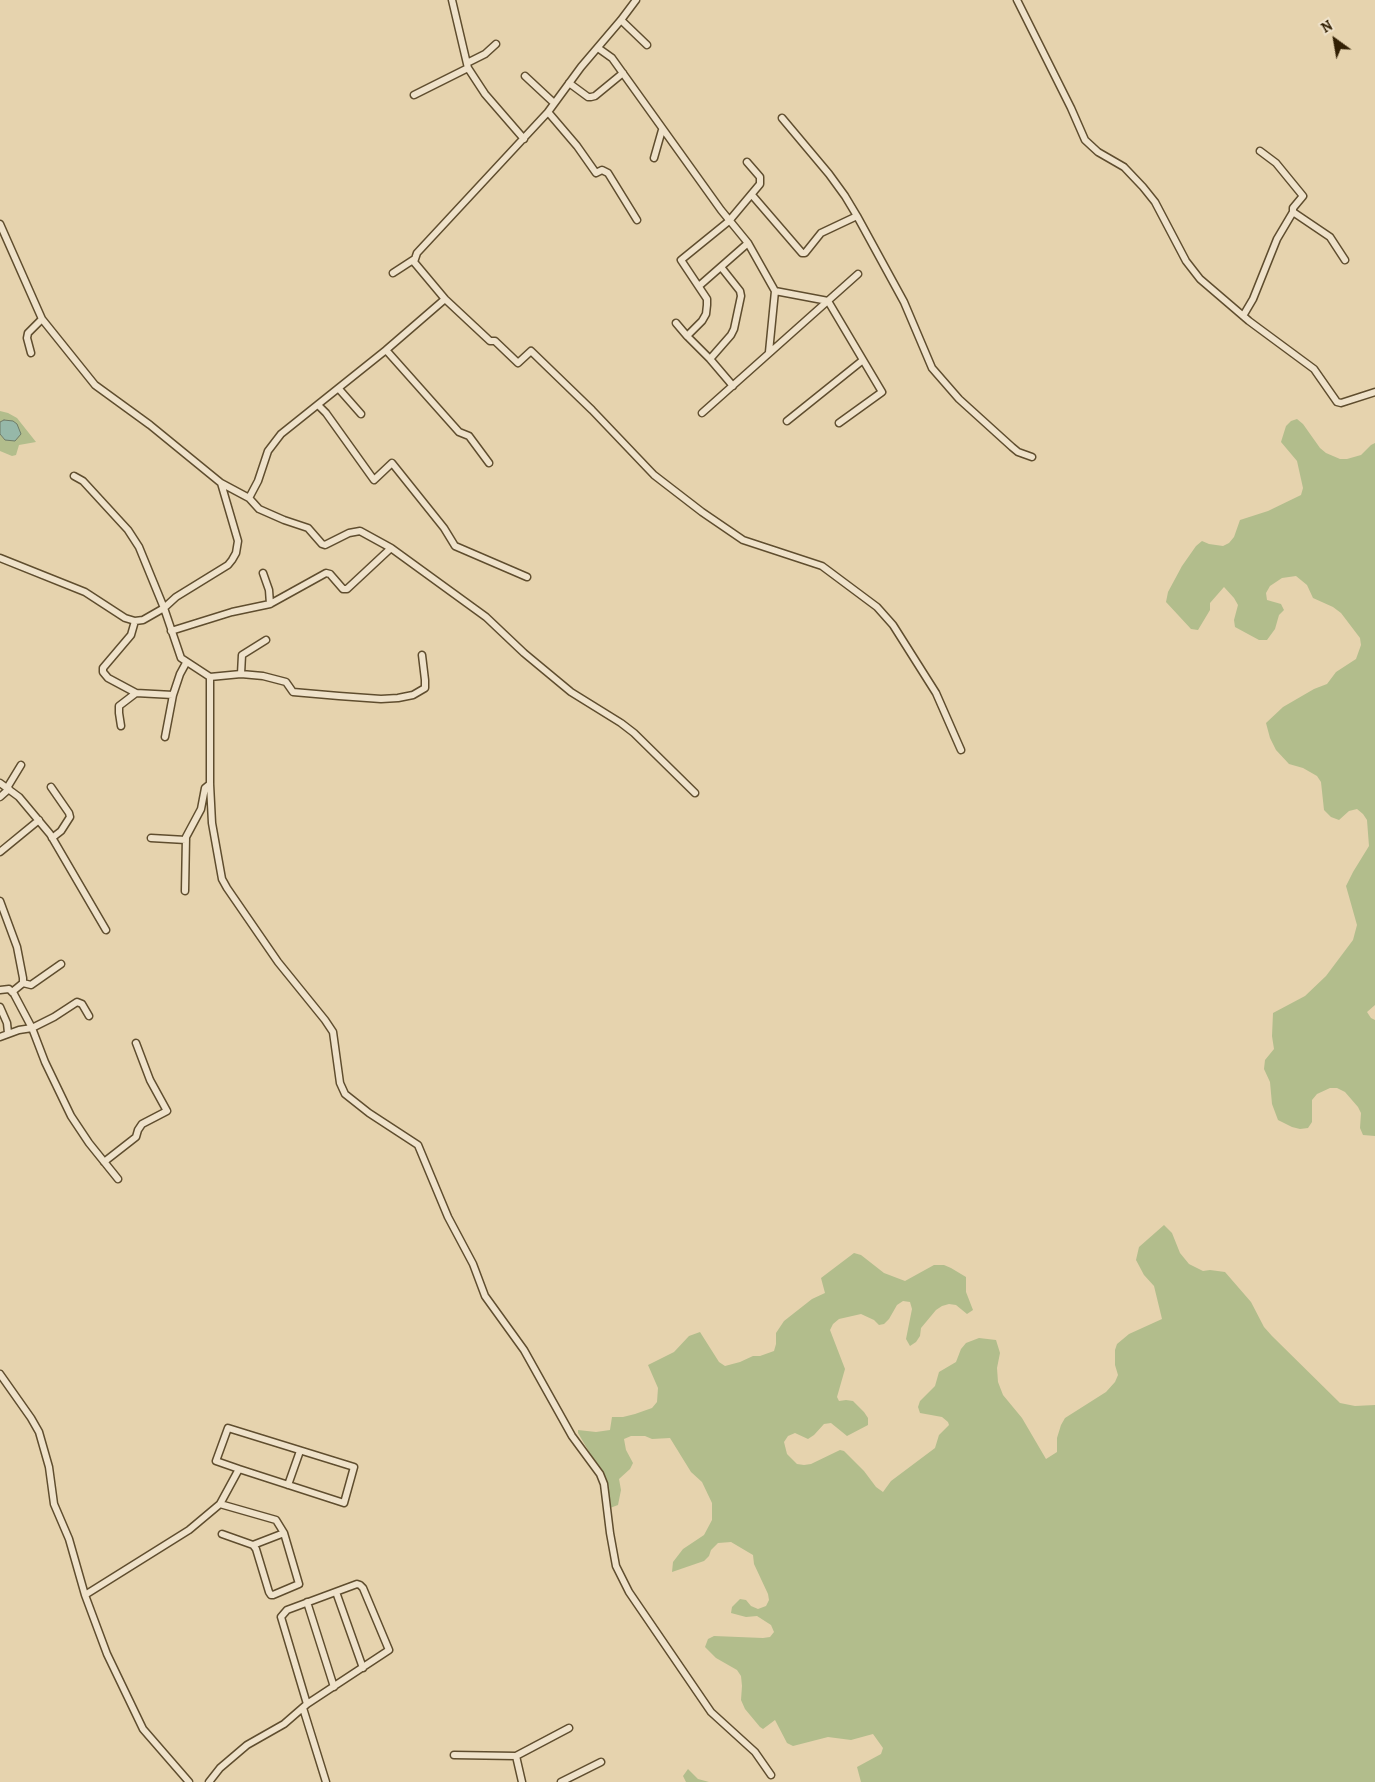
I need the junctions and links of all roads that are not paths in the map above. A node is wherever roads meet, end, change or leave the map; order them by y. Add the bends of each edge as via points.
1 (452, 0) edge
2 (636, 0) edge
3 (1017, 0) edge
4 (621, 20) junction
5 (496, 44) dead end
6 (647, 45) dead end
7 (598, 48) junction
8 (467, 65) junction
9 (623, 73) junction
10 (526, 76) dead end
11 (569, 83) junction
12 (414, 95) dead end
13 (554, 103) junction
14 (548, 112) junction
15 (782, 118) dead end
16 (662, 130) junction
17 (524, 139) junction
18 (1260, 151) dead end
19 (654, 158) dead end
20 (747, 162) dead end
21 (752, 195) junction
22 (1293, 212) junction
23 (856, 216) junction
24 (637, 220) dead end
25 (729, 221) junction
26 (0, 224) edge
27 (748, 243) junction
28 (413, 260) junction
29 (1345, 260) dead end
30 (721, 267) junction
31 (393, 273) dead end
32 (858, 274) dead end
33 (698, 286) junction
34 (775, 291) junction
35 (445, 299) junction
36 (828, 301) junction
37 (1243, 316) junction
38 (42, 319) junction
39 (676, 323) dead end
40 (687, 336) junction
41 (386, 350) junction
42 (769, 352) junction
43 (32, 353) dead end
44 (710, 359) junction
45 (864, 360) junction
46 (733, 386) junction
47 (339, 389) junction
48 (1375, 392) edge
49 (318, 405) junction
50 (702, 413) dead end
51 (362, 414) dead end
52 (787, 421) dead end
53 (839, 423) dead end
54 (1032, 457) dead end
55 (489, 463) dead end
56 (74, 476) dead end
57 (221, 483) junction
58 (249, 498) junction
59 (391, 548) junction
60 (0, 558) edge
61 (262, 573) dead end
62 (527, 577) dead end
63 (270, 604) junction
64 (164, 608) junction
65 (135, 621) junction
66 (171, 631) junction
67 (266, 640) dead end
68 (422, 655) dead end
69 (186, 663) junction
70 (241, 674) junction
71 (210, 677) junction
72 (136, 693) junction
73 (173, 695) junction
74 (121, 726) dead end
75 (165, 737) dead end
76 (961, 750) dead end
77 (21, 764) dead end
78 (0, 783) edge
79 (210, 784) junction
80 (51, 787) dead end
81 (8, 789) junction
82 (695, 793) dead end
83 (0, 797) edge
84 (39, 820) junction
85 (52, 838) junction
86 (151, 838) dead end
87 (186, 840) junction
88 (0, 852) edge
89 (185, 891) dead end
90 (0, 902) edge
91 (106, 930) dead end
92 (61, 964) dead end
93 (23, 983) junction
94 (0, 990) edge
95 (12, 992) junction
96 (0, 1007) edge
97 (90, 1016) dead end
98 (32, 1028) junction
99 (8, 1033) junction
100 (0, 1037) edge
101 (136, 1044) dead end
102 (104, 1162) junction
103 (118, 1179) dead end
104 (0, 1374) edge
105 (300, 1451) junction
106 (239, 1469) junction
107 (288, 1485) junction
108 (220, 1504) junction
109 (284, 1533) junction
110 (222, 1534) dead end
111 (253, 1545) junction
112 (336, 1592) junction
113 (84, 1595) junction
114 (307, 1602) junction
115 (362, 1668) junction
116 (334, 1687) junction
117 (305, 1706) junction
118 (569, 1728) dead end
119 (454, 1755) dead end
120 (516, 1756) junction
121 (602, 1762) dead end
122 (771, 1775) dead end
123 (189, 1782) edge
124 (209, 1782) edge
125 (326, 1782) edge
126 (522, 1782) edge
127 (560, 1782) edge

1 - 8 street
2 - 4 street
3 - 37 street via 1085,140 1124,167 1143,187 1155,202 1186,261 1200,279
4 - 6 street
4 - 7 street
5 - 8 street
7 - 9 street via 612,58
7 - 11 street
8 - 12 street
8 - 17 street via 485,94
9 - 11 street via 592,97
9 - 16 street
10 - 13 street
11 - 13 street
13 - 14 street
14 - 17 street
14 - 24 street via 596,173 602,170 608,173
15 - 23 street via 829,174
16 - 19 street
16 - 25 street
17 - 28 street
18 - 22 street via 1276,163 1303,195
20 - 21 street via 760,177 760,184
21 - 23 street via 802,253 821,233
21 - 25 street
22 - 29 street via 1330,237
22 - 37 street via 1277,239
23 - 54 street via 904,302 932,368 966,406 1012,448
25 - 27 street
25 - 33 street via 681,259
26 - 38 street
27 - 30 street
27 - 34 street
28 - 31 street
28 - 35 street
30 - 33 street
30 - 44 street via 741,296 734,329
32 - 36 street
33 - 40 street via 706,298 706,314
34 - 36 street
34 - 42 street
35 - 41 street
35 - 76 street via 518,363 531,351 654,474 717,522 746,541 819,564 877,607 893,625 936,693
36 - 42 street
36 - 45 street
37 - 48 street via 1314,368 1337,402
38 - 43 street via 28,333
38 - 57 street via 89,380
39 - 40 street
40 - 44 street
41 - 47 street
41 - 55 street via 459,432 468,436
42 - 46 street
44 - 46 street
45 - 52 street
45 - 53 street via 882,392
46 - 50 street
47 - 49 street
47 - 51 street
49 - 58 street via 271,445
49 - 62 street via 374,480 392,463 455,546
56 - 64 street via 83,481 128,530
57 - 58 street
57 - 64 street via 238,541 236,553 228,565
58 - 59 street via 259,509 308,528 323,545 360,531
59 - 63 street via 347,590 326,573
59 - 82 street via 486,617 524,654 571,692 634,733
60 - 65 street via 85,592
61 - 63 street via 269,590
63 - 66 street
64 - 65 street
64 - 66 street
65 - 72 street via 131,635 103,670 108,678
66 - 69 street
67 - 70 street via 242,656
68 - 70 street via 426,687 413,695 398,698 293,692 286,682
69 - 71 street
69 - 73 street
70 - 71 street
71 - 79 street
72 - 73 street
72 - 74 street via 120,706
73 - 75 street
77 - 81 street
78 - 81 street
79 - 87 street via 205,788 201,809
79 - 122 street via 215,842 222,879 227,888 278,962 333,1032 340,1083 345,1094 418,1145 485,1296 524,1350 572,1436 600,1474 616,1566 629,1592 711,1712 755,1752
80 - 85 street via 70,817
81 - 83 street
81 - 84 street
84 - 85 street
84 - 88 street
85 - 91 street
86 - 87 street
87 - 89 street
90 - 93 street via 18,947
92 - 93 street via 31,984
93 - 95 street
94 - 95 street
95 - 98 street
96 - 99 street
97 - 98 street via 77,1002
98 - 99 street
98 - 102 street via 66,1106 79,1130
99 - 100 street
101 - 102 street via 150,1080 167,1110 142,1124 136,1137
102 - 103 street
104 - 113 street via 39,1432 49,1467 54,1504
105 - 106 street via 228,1428 216,1461
105 - 107 street
105 - 107 street via 354,1467 344,1503
106 - 107 street
106 - 108 street
108 - 109 street via 276,1520
108 - 113 street via 189,1530
109 - 111 street
109 - 111 street via 299,1582 297,1586 273,1596
110 - 111 street
112 - 114 street
112 - 115 street
112 - 115 street via 357,1584 363,1588 389,1649
113 - 123 street via 107,1654 143,1729
114 - 116 street
114 - 117 street via 287,1610 281,1617
115 - 116 street
116 - 117 street
117 - 124 street via 230,1758
117 - 125 street
118 - 120 street
119 - 120 street
120 - 126 street
121 - 127 street

